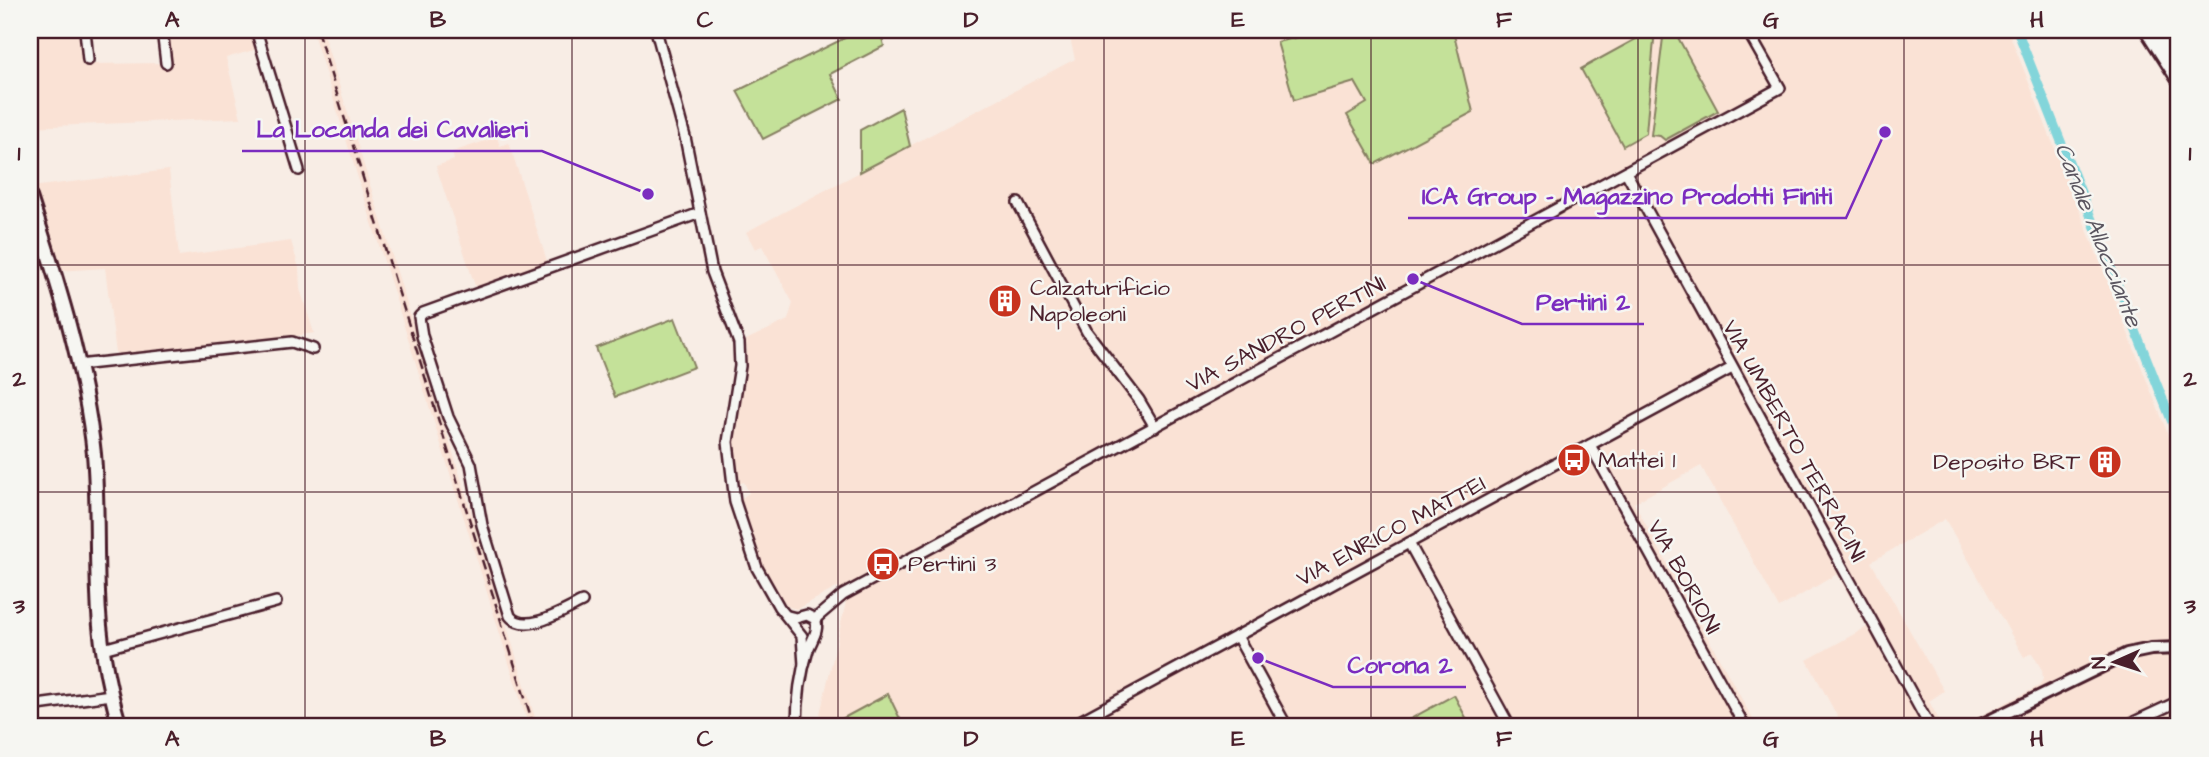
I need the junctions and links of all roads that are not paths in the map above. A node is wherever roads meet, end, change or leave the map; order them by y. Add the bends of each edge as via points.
1 (85, 30) edge
2 (162, 30) edge
3 (256, 30) edge
4 (656, 30) edge
5 (1747, 30) edge
6 (2149, 30) edge
7 (2163, 30) edge
8 (2179, 55) edge
9 (88, 60) dead end
10 (166, 63) dead end
11 (2179, 77) edge
12 (299, 170) dead end
13 (1626, 172) junction
14 (30, 197) edge
15 (1018, 203) dead end
16 (700, 213) junction
17 (313, 349) dead end
18 (78, 365) junction
19 (1732, 368) junction
20 (1155, 427) junction
21 (1590, 445) junction
22 (1409, 543) junction
23 (276, 602) dead end
24 (582, 602) dead end
25 (785, 614) junction
26 (800, 617) junction
27 (815, 619) junction
28 (796, 627) junction
29 (814, 634) junction
30 (802, 636) junction
31 (1237, 636) junction
32 (2179, 648) edge
33 (103, 649) junction
34 (804, 665) junction
35 (111, 695) junction
36 (2179, 701) edge
37 (30, 706) edge
38 (2001, 722) edge
39 (120, 727) edge
40 (797, 727) edge
41 (1069, 727) edge
42 (1287, 727) edge
43 (1510, 727) edge
44 (1745, 727) edge
45 (1930, 727) edge
46 (1977, 727) edge
47 (2123, 727) edge

1 - 9 street
2 - 10 street
3 - 12 street
4 - 16 street
5 - 13 street, VIA SANDRO PERTINI via 1780,88
6 - 11 highway
7 - 8 highway
13 - 19 street, VIA UMBERTO TERRACINI
13 - 20 street, VIA SANDRO PERTINI
14 - 18 main road
15 - 20 street via 1087,332
16 - 24 street via 419,317 448,416 471,464 482,525 510,616 521,625 531,624
16 - 25 street via 712,272 740,343 727,442 735,502 757,568
17 - 18 street via 292,342
18 - 33 main road via 94,453
19 - 21 street, VIA ENRICO MATTEI
19 - 45 street, VIA UMBERTO TERRACINI
20 - 27 street, VIA SANDRO PERTINI via 843,595
21 - 22 street, VIA ENRICO MATTEI
21 - 44 street, VIA BORIONI
22 - 31 street, VIA ENRICO MATTEI
22 - 43 street
23 - 33 street
25 - 26 street
25 - 28 street
26 - 27 street
26 - 28 street
27 - 29 street
28 - 30 street
29 - 30 street
29 - 34 street
30 - 34 street
31 - 41 street, VIA ENRICO MATTEI
31 - 42 street
32 - 38 street via 2127,654
33 - 35 main road
34 - 40 street
35 - 37 street
35 - 39 main road
36 - 47 street
38 - 46 street

